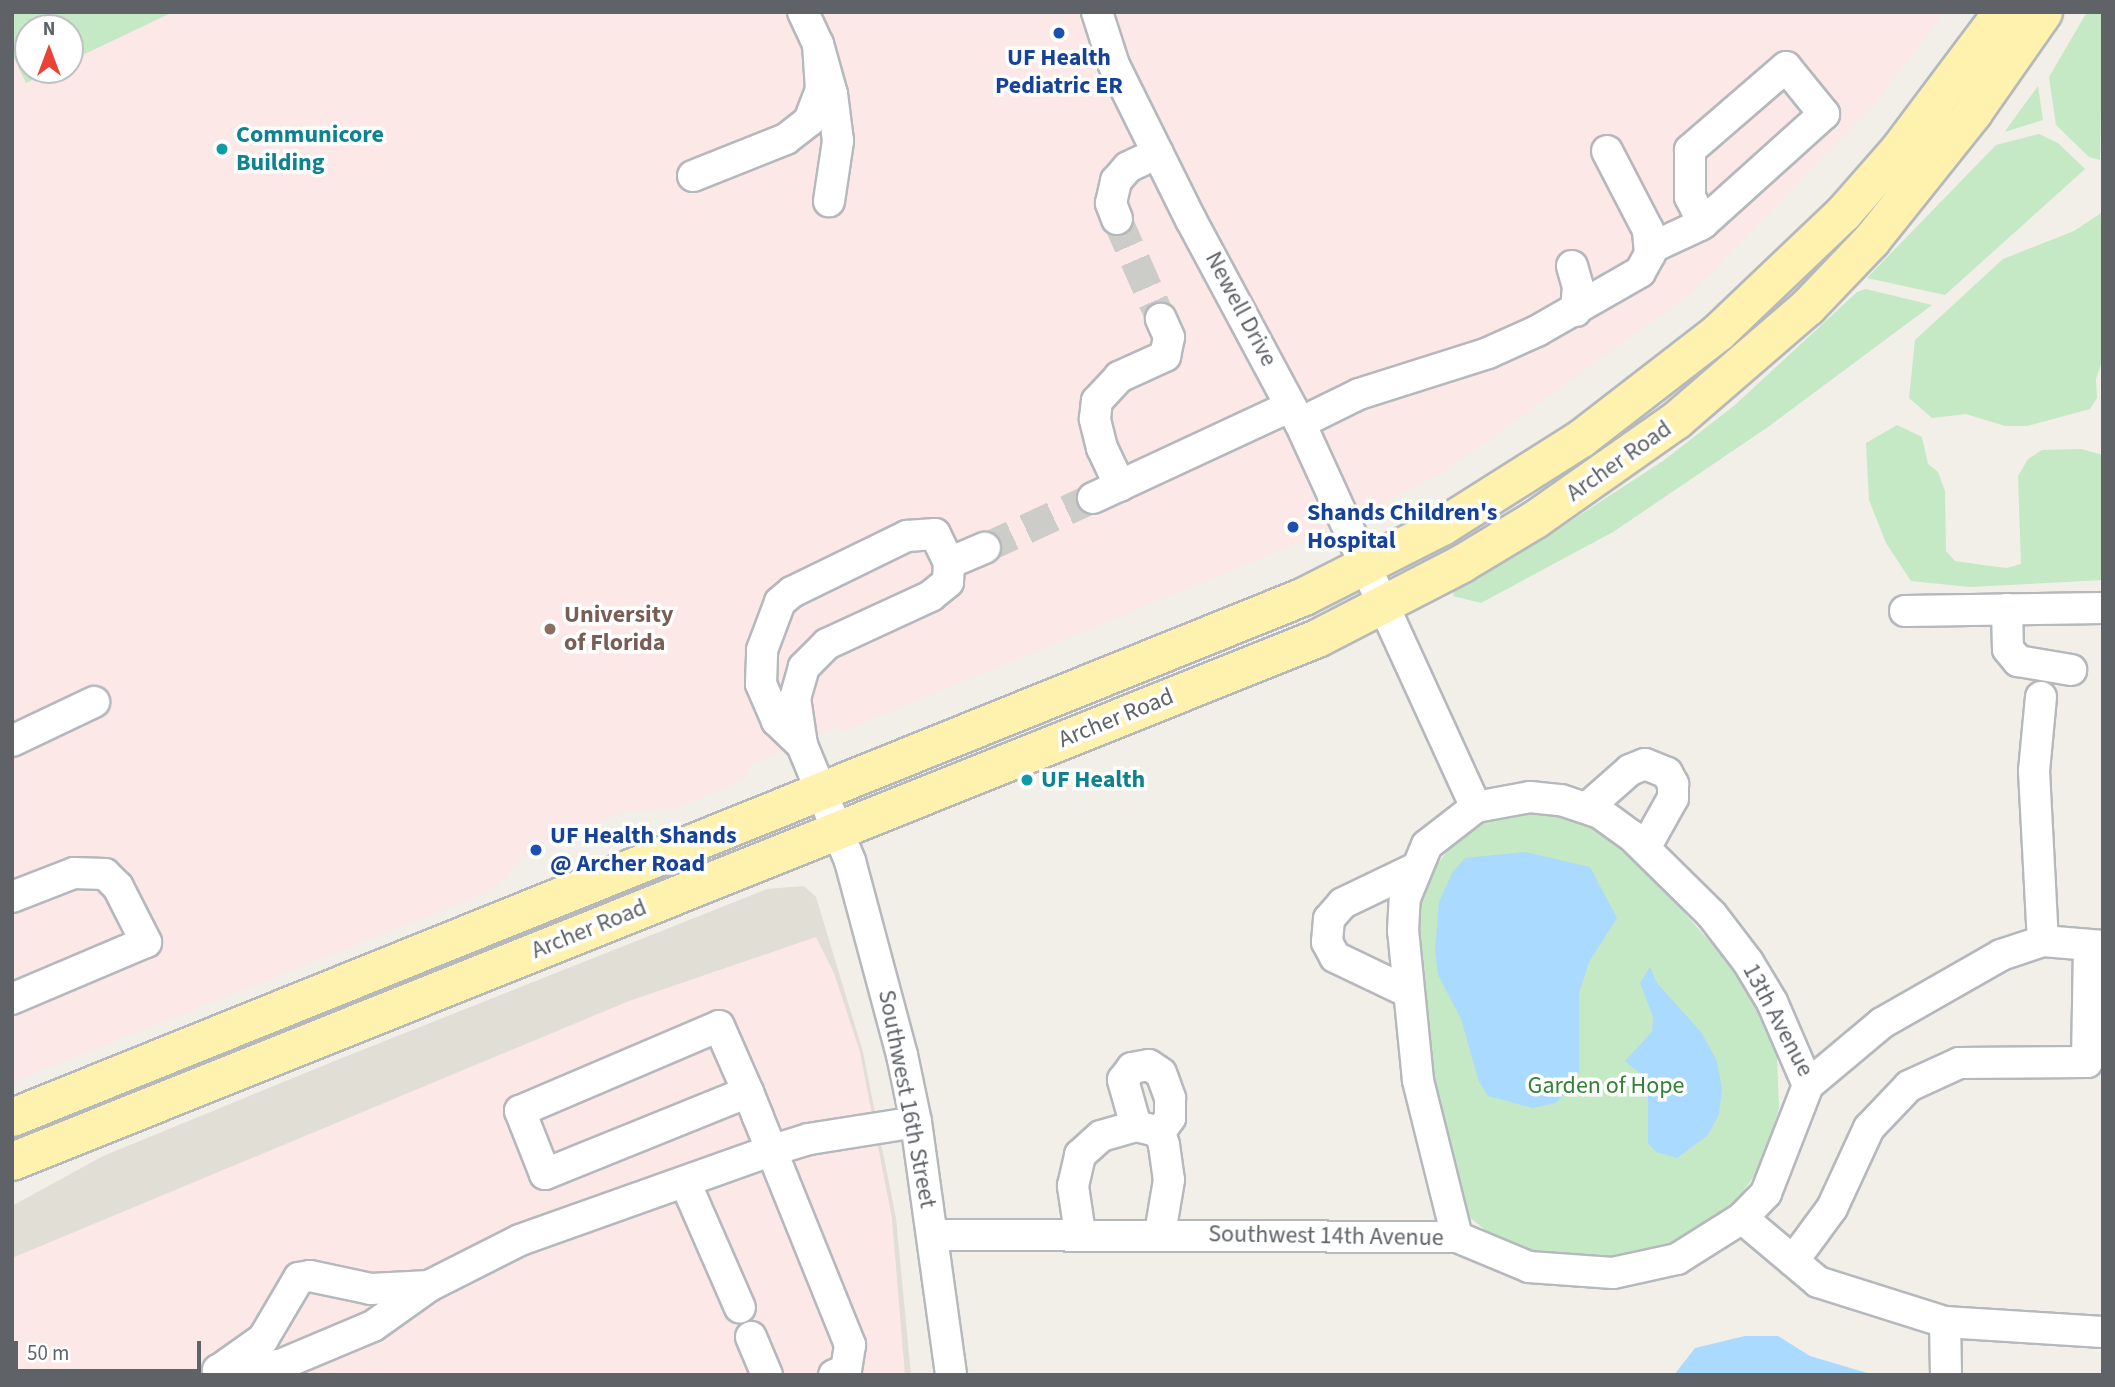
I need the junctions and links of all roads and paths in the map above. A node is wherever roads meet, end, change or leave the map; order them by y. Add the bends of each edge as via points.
1 (803, 12) edge
2 (1097, 12) edge
3 (2002, 12) edge
4 (2043, 12) edge
5 (818, 44) junction
6 (1607, 151) dead end
7 (1158, 153) junction
8 (1912, 161) junction
9 (693, 176) dead end
10 (829, 201) dead end
11 (1117, 219) tunnel mouth
12 (1703, 223) junction
13 (1651, 248) junction
14 (1572, 266) dead end
15 (1576, 311) junction
16 (1161, 319) tunnel mouth
17 (1295, 414) junction
18 (1120, 486) junction
19 (1093, 498) tunnel mouth
20 (985, 548) tunnel mouth
21 (949, 563) junction
22 (1366, 566) junction
23 (1382, 607) junction
24 (2103, 608) edge
25 (2007, 609) junction
26 (1905, 611) dead end
27 (2071, 670) dead end
28 (2041, 697) dead end
29 (94, 702) dead end
30 (12, 741) edge
31 (802, 745) junction
32 (823, 790) junction
33 (1476, 807) junction
34 (1588, 807) junction
35 (838, 828) junction
36 (1645, 848) junction
37 (1416, 868) junction
38 (12, 897) edge
39 (2043, 941) junction
40 (2096, 946) edge
41 (1406, 991) junction
42 (12, 999) edge
43 (1808, 1085) junction
44 (748, 1092) junction
45 (12, 1117) edge
46 (916, 1122) junction
47 (770, 1151) junction
48 (12, 1161) edge
49 (685, 1182) junction
50 (1742, 1218) junction
51 (1080, 1233) junction
52 (1160, 1233) junction
53 (933, 1235) junction
54 (1457, 1237) junction
55 (1793, 1261) junction
56 (429, 1286) junction
57 (740, 1308) dead end
58 (1945, 1322) junction
59 (2103, 1332) edge
60 (751, 1337) dead end
61 (212, 1372) edge
62 (767, 1375) edge
63 (834, 1375) edge
64 (951, 1375) edge
65 (1946, 1375) edge

1 - 5 street
2 - 7 street, Newell Drive via 1115,65
3 - 8 main road, Archer Road
4 - 8 main road, Archer Road
5 - 9 street via 821,90 809,121 786,139
5 - 10 street via 838,141
6 - 13 street via 1648,230
7 - 11 street via 1128,167 1116,181 1111,203
7 - 17 street, Newell Drive
8 - 22 main road, Archer Road via 1650,388 1511,484
8 - 23 main road, Archer Road via 1871,240 1807,307 1676,420 1535,519
12 - 12 street via 1824,114 1786,67 1690,150 1690,197
12 - 13 street
13 - 15 street via 1640,272
14 - 15 street via 1578,287
15 - 17 street via 1488,353
16 - 18 street via 1169,337 1165,356 1119,377 1097,401 1095,419 1102,448
17 - 18 street
17 - 22 street, Newell Drive
18 - 19 street
20 - 21 street
21 - 31 street via 951,573 944,587 827,644 804,667 795,698
21 - 31 street via 935,534 922,533 792,592 780,602 762,650 761,684 776,721
22 - 23 street, Newell Drive
22 - 32 main road, Archer Road via 1304,596
23 - 33 street, Newell Drive
23 - 35 main road, Archer Road via 1317,638
24 - 25 street
25 - 26 street
25 - 27 street via 2008,649 2018,661
28 - 39 street via 2034,771
29 - 30 street
31 - 32 street, Southwest 16th Street
32 - 35 street, Southwest 16th Street
32 - 45 main road, Archer Road
33 - 34 street, 13th Avenue via 1530,797
33 - 37 street via 1427,845
34 - 36 street, 13th Avenue via 1618,824
34 - 36 street via 1630,770 1645,764 1667,773 1673,798
35 - 46 street, Southwest 16th Street via 875,948
35 - 48 main road, Archer Road
36 - 43 street, 13th Avenue via 1712,915 1748,962 1772,1003
37 - 41 street via 1405,898 1402,931
37 - 41 street via 1343,903 1329,919 1327,942 1335,957
38 - 42 street via 74,873 105,874 118,887 146,942
39 - 40 street, 13th Avenue
39 - 43 street, 13th Avenue via 1963,973 1856,1042
40 - 55 street via 2087,1062 1959,1063 1909,1086 1869,1128 1832,1208
41 - 54 street via 1418,1080
43 - 50 street, Southwest 14th Avenue via 1766,1194
44 - 44 street via 719,1026 520,1111 545,1174
44 - 47 street
46 - 47 street via 809,1139
46 - 53 street, Southwest 16th Street
47 - 49 street
47 - 63 street via 850,1345 846,1370
49 - 56 street via 520,1240
49 - 57 street
50 - 54 street, Southwest 14th Avenue via 1677,1259 1614,1273 1529,1267
50 - 55 street
51 - 52 street, Southwest 14th Avenue
51 - 52 street via 1073,1186 1080,1155 1101,1136 1148,1129 1169,1180
51 - 53 street, Southwest 14th Avenue
52 - 54 street, Southwest 14th Avenue
53 - 64 street, Southwest 16th Street
55 - 58 street via 1818,1282
56 - 61 street via 373,1326 280,1365
56 - 61 street via 371,1289 310,1276 299,1278 263,1339
58 - 59 street
58 - 65 street
60 - 62 street

